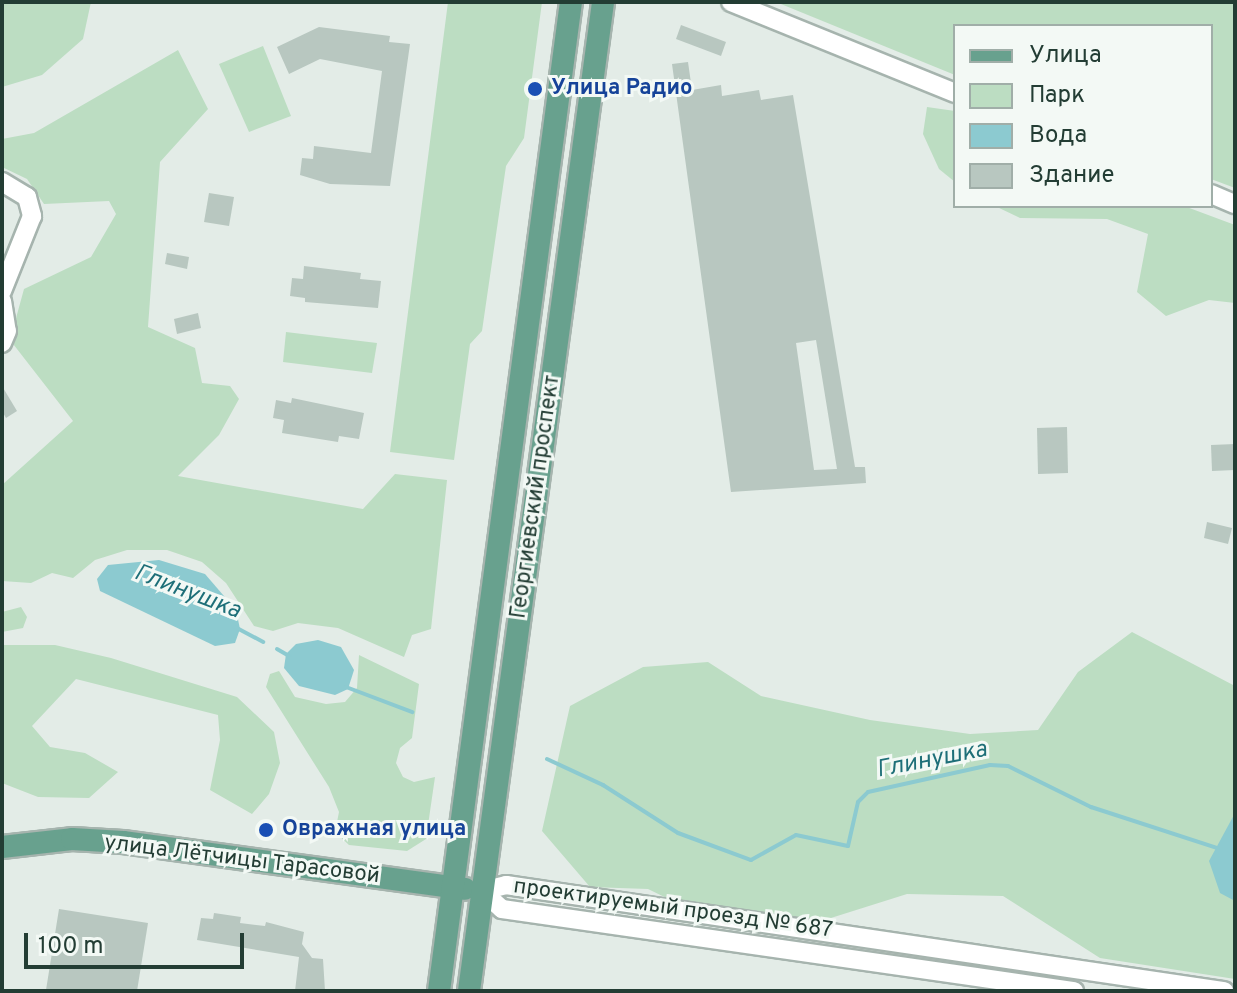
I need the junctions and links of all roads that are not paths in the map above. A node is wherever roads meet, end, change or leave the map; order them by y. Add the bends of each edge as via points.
1 (571, 2) edge
2 (603, 2) edge
3 (731, 2) edge
4 (953, 92) edge
5 (2, 182) edge
6 (1213, 195) edge
7 (1235, 204) edge
8 (2, 291) edge
9 (2, 301) edge
10 (2, 343) edge
11 (2, 847) edge
12 (453, 887) junction
13 (482, 891) junction
14 (439, 991) edge
15 (469, 991) edge
16 (1074, 991) edge
17 (1224, 991) edge

1 - 12 main road, Георгиевский проспект
2 - 13 main road, Георгиевский проспект
3 - 4 street
5 - 8 street via 27,197 32,216
6 - 7 street
9 - 10 street via 7,331
11 - 12 main road, улица Лётчицы Тарасовой via 48,840 111,841
12 - 13 main road, улица Лётчицы Тарасовой
12 - 14 main road, Георгиевский проспект
13 - 15 main road, Георгиевский проспект
13 - 16 street, проектируемый проезд № 687 via 502,909
13 - 17 street, проектируемый проезд № 687 via 506,885

